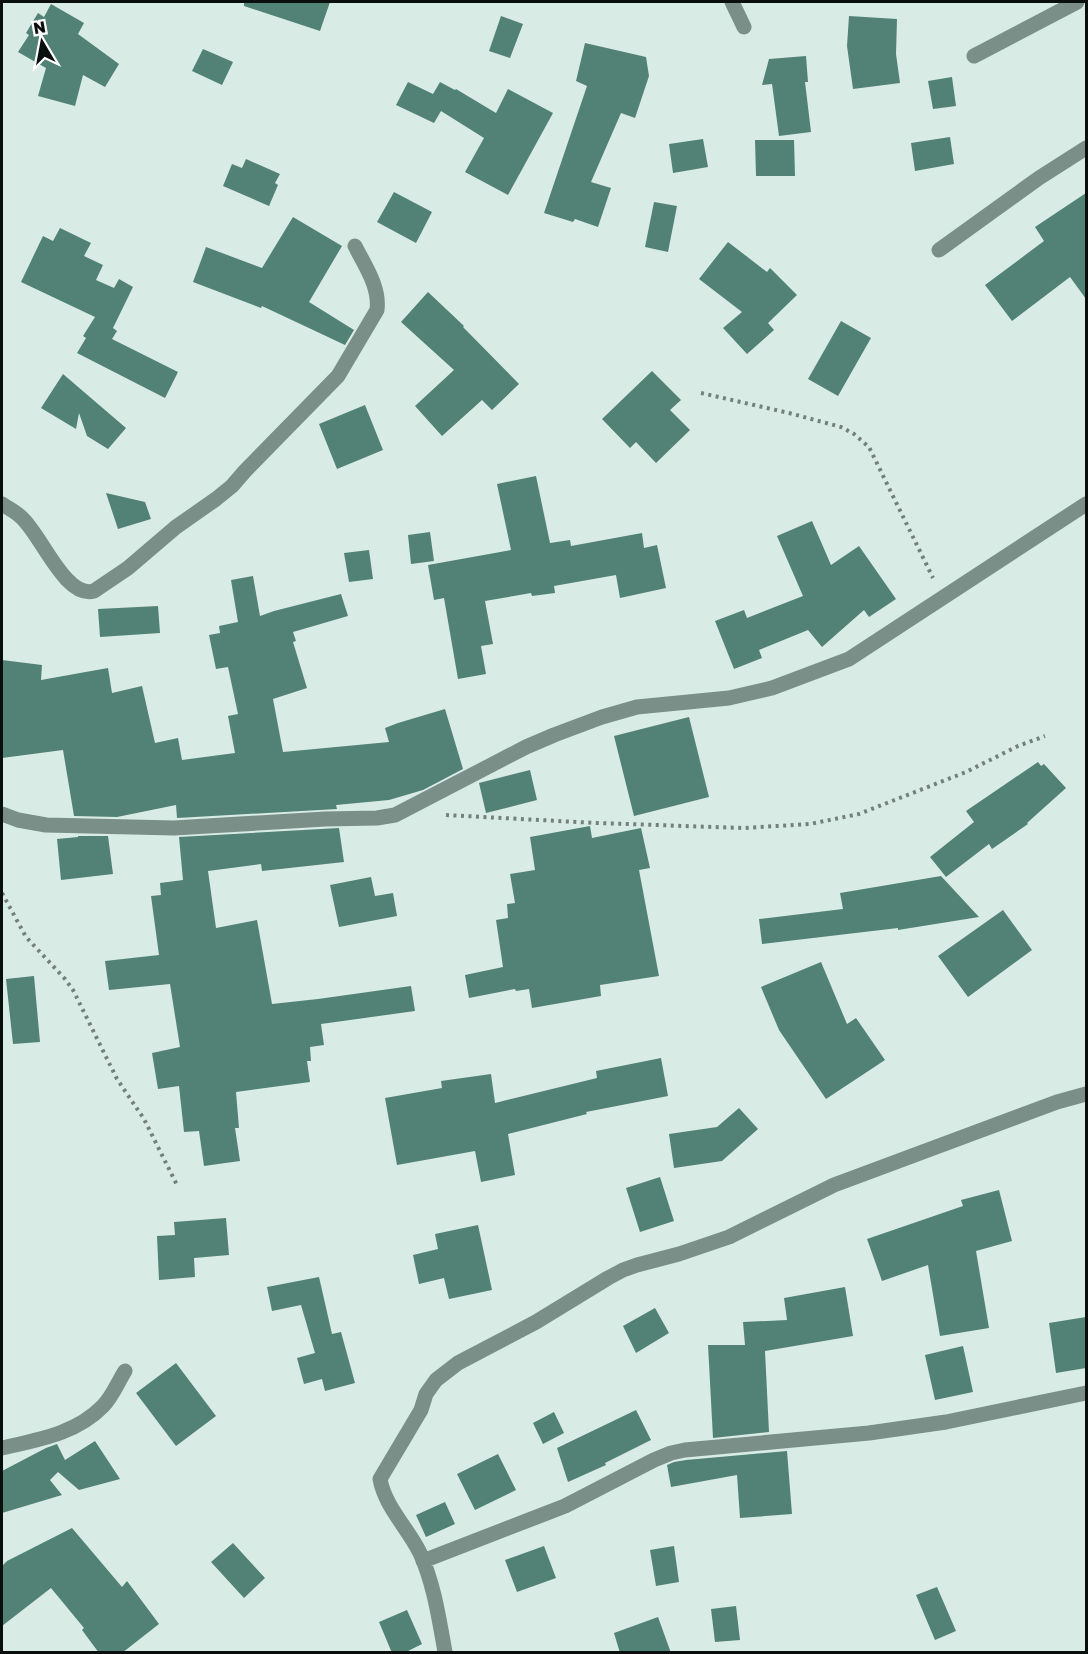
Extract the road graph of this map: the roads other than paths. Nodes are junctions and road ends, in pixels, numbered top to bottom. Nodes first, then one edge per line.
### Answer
1 (732, 2) edge
2 (1077, 2) edge
3 (744, 27) dead end
4 (974, 56) dead end
5 (1086, 148) edge
6 (355, 246) dead end
7 (939, 250) dead end
8 (2, 504) edge
9 (1086, 504) edge
10 (2, 814) edge
11 (1086, 1094) edge
12 (125, 1371) dead end
13 (1086, 1393) edge
14 (2, 1448) edge
15 (423, 1562) junction
16 (446, 1653) edge

1 - 3 street
2 - 4 street
5 - 7 street
6 - 8 street
9 - 10 street
11 - 15 street
12 - 14 street
13 - 15 street
15 - 16 street

